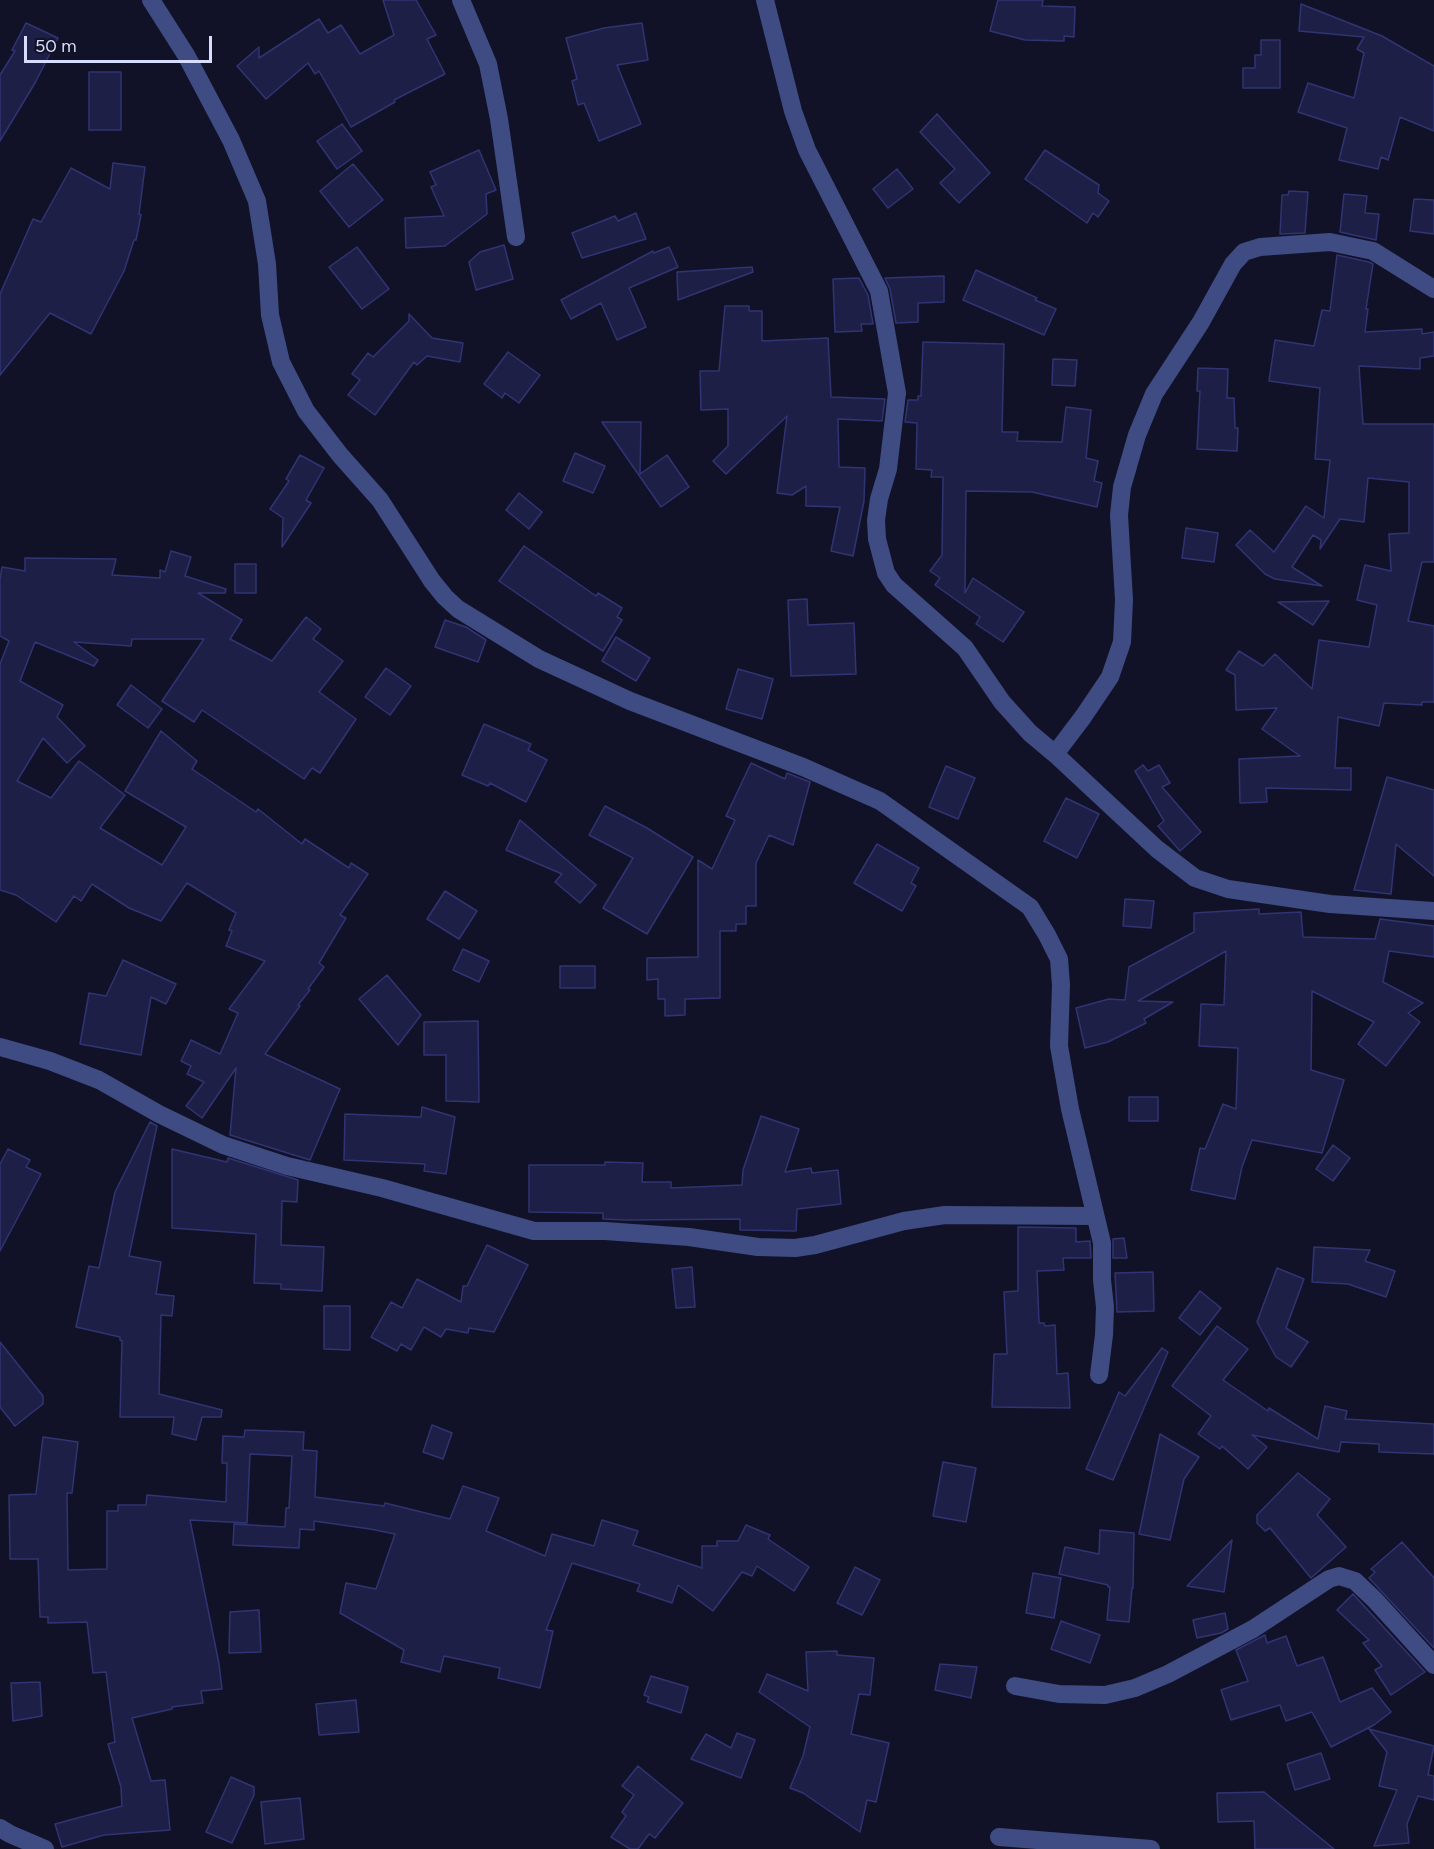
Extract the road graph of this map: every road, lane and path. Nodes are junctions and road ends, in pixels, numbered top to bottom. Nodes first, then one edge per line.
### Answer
1 (151, 0) edge
2 (461, 0) edge
3 (765, 0) edge
4 (516, 237) dead end
5 (1434, 289) edge
6 (1055, 754) junction
7 (1434, 910) edge
8 (0, 1047) edge
9 (1095, 1216) junction
10 (1099, 1375) dead end
11 (1434, 1665) edge
12 (1015, 1686) dead end
13 (0, 1828) edge
14 (999, 1837) dead end
15 (45, 1849) edge
16 (1151, 1849) edge

1 - 9 street
2 - 4 street
3 - 6 street
5 - 6 street
6 - 7 street
8 - 9 street
9 - 10 street
11 - 12 street
13 - 15 street
14 - 16 street

